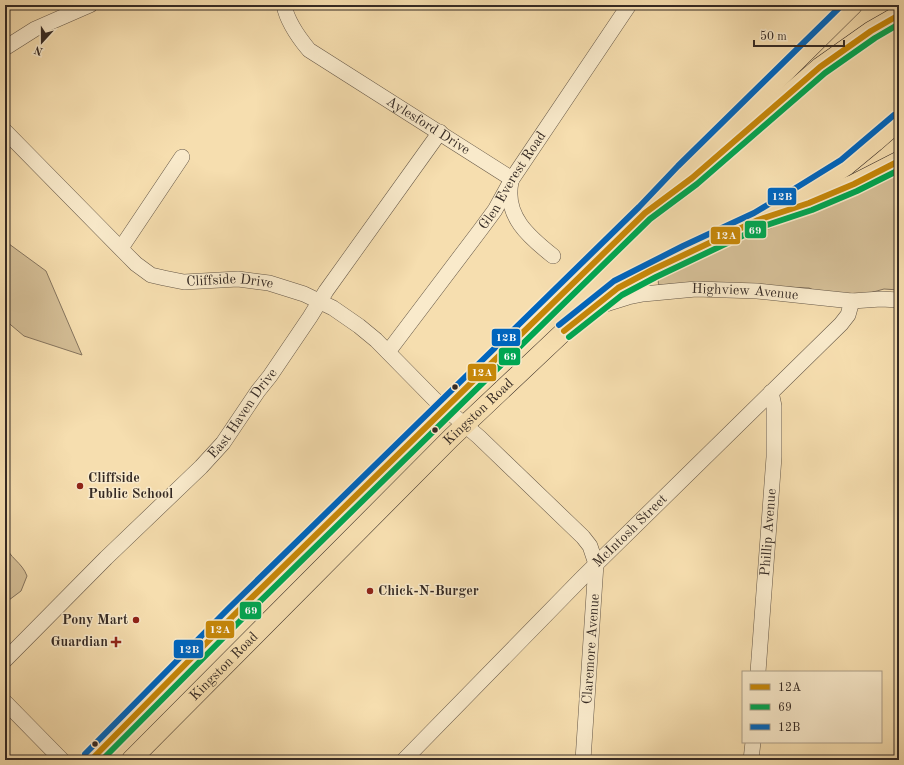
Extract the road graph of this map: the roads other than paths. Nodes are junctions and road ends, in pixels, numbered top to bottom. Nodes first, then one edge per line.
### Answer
1 (90, 5) edge
2 (284, 5) edge
3 (629, 5) edge
4 (853, 5) edge
5 (899, 14) edge
6 (5, 48) edge
7 (899, 121) edge
8 (5, 131) edge
9 (440, 132) junction
10 (182, 157) dead end
11 (899, 161) edge
12 (512, 179) junction
13 (644, 213) junction
14 (758, 220) junction
15 (121, 248) junction
16 (553, 256) dead end
17 (899, 300) edge
18 (319, 301) junction
19 (852, 301) junction
20 (593, 308) junction
21 (388, 352) junction
22 (771, 392) junction
23 (444, 408) junction
24 (465, 425) junction
25 (596, 564) junction
26 (5, 660) edge
27 (758, 671) edge
28 (5, 702) edge
29 (753, 743) edge
30 (410, 757) edge
31 (62, 760) edge
32 (91, 760) edge
33 (131, 760) edge
34 (583, 760) edge
35 (751, 760) edge

1 - 6 street
2 - 9 street, Aylesford Drive
3 - 12 street, Glen Everest Road
4 - 13 main road, Kingston Road
5 - 13 main road
7 - 14 main road, Kingston Road
8 - 15 street, Cliffside Drive
9 - 12 street, Aylesford Drive
9 - 18 street, East Haven Drive
10 - 15 street
11 - 14 main road
12 - 16 street
12 - 21 street, Glen Everest Road
13 - 23 main road, Kingston Road
14 - 20 main road, Kingston Road
15 - 18 street, Cliffside Drive
17 - 19 street, Highview Avenue
18 - 21 street, Cliffside Drive
18 - 26 street, East Haven Drive
19 - 20 street, Highview Avenue
19 - 22 street, McIntosh Street
20 - 24 main road, Kingston Road
21 - 23 street, Cliffside Drive
22 - 25 street, McIntosh Street
22 - 27 street, Phillip Avenue
23 - 24 street, Cliffside Drive
23 - 32 main road, Kingston Road
24 - 25 street, Claremore Avenue
24 - 33 main road, Kingston Road
25 - 30 street, McIntosh Street
25 - 34 street, Claremore Avenue
28 - 31 street
29 - 35 street

